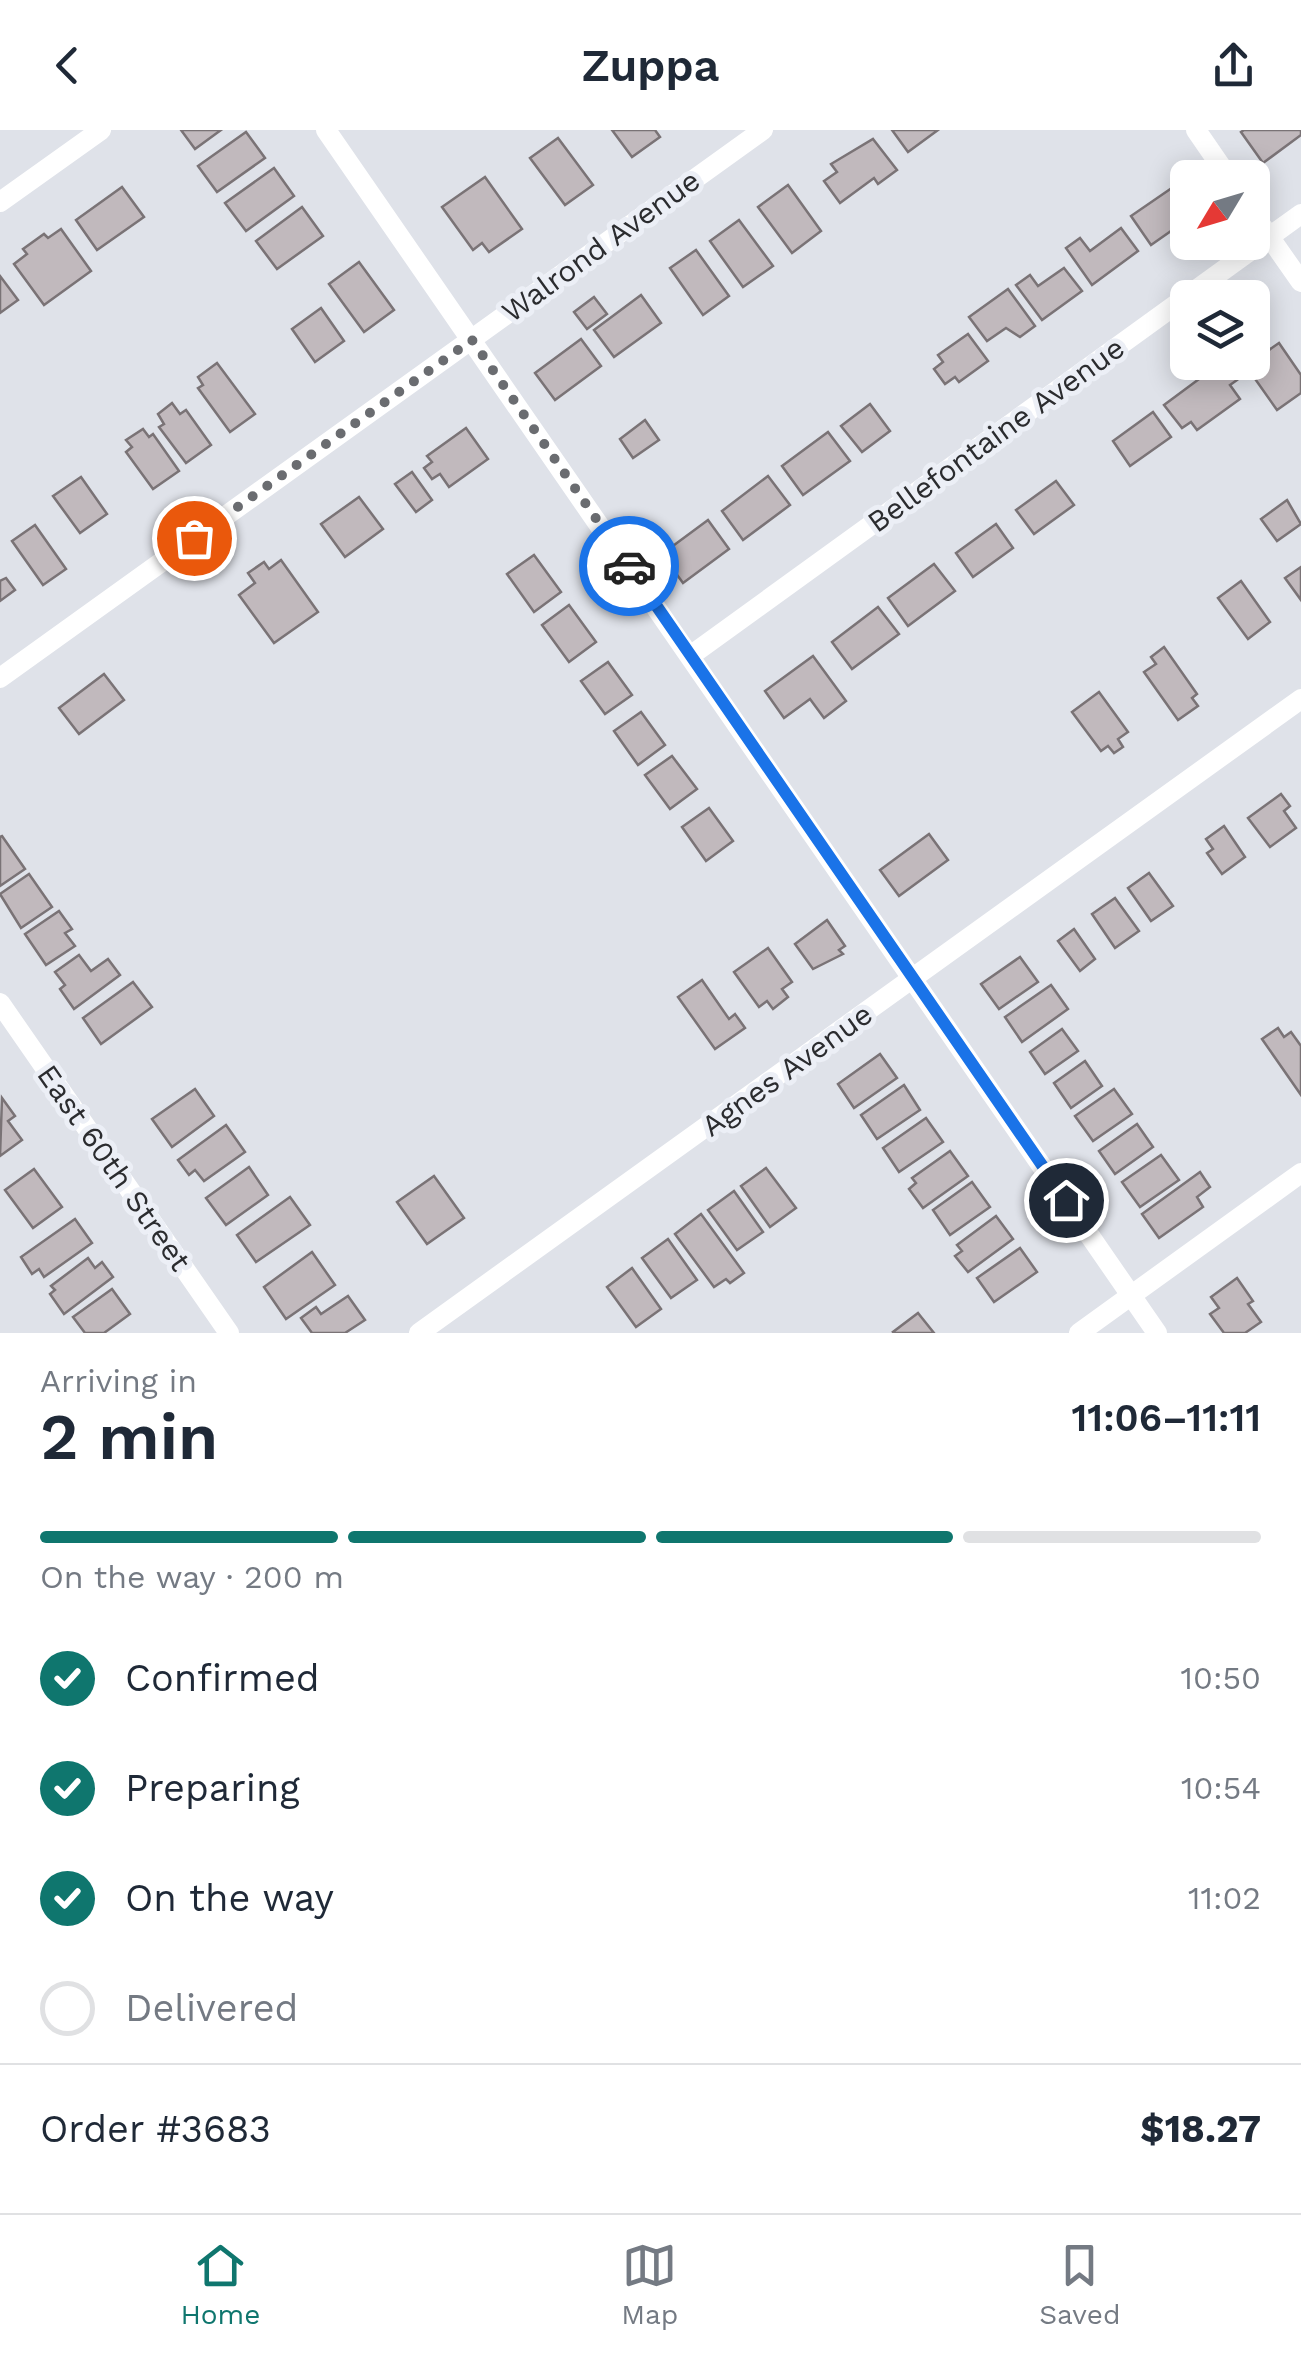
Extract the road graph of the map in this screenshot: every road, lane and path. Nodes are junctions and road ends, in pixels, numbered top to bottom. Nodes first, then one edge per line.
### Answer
1 (101, 130) edge
2 (326, 130) edge
3 (763, 130) edge
4 (1196, 130) edge
5 (1217, 160) edge
6 (0, 202) edge
7 (1301, 214) edge
8 (1270, 237) joint
9 (1238, 260) edge
10 (1301, 282) edge
11 (472, 340) junction
12 (690, 656) junction
13 (0, 678) edge
14 (1301, 699) edge
15 (914, 980) junction
16 (0, 1004) edge
17 (1301, 1173) edge
18 (1131, 1295) junction
19 (229, 1333) edge
20 (418, 1333) edge
21 (1079, 1333) edge
22 (1157, 1333) edge

1 - 6 street
2 - 11 street
3 - 11 street, Walrond Avenue
4 - 5 street
7 - 8 street, Bellefontaine Avenue
8 - 10 street
9 - 12 street, Bellefontaine Avenue
11 - 12 street
11 - 13 street, Walrond Avenue
12 - 15 street
14 - 15 street, Agnes Avenue
15 - 18 street
15 - 20 street, Agnes Avenue
16 - 19 street, East 60th Street
17 - 18 street
18 - 21 street
18 - 22 street

